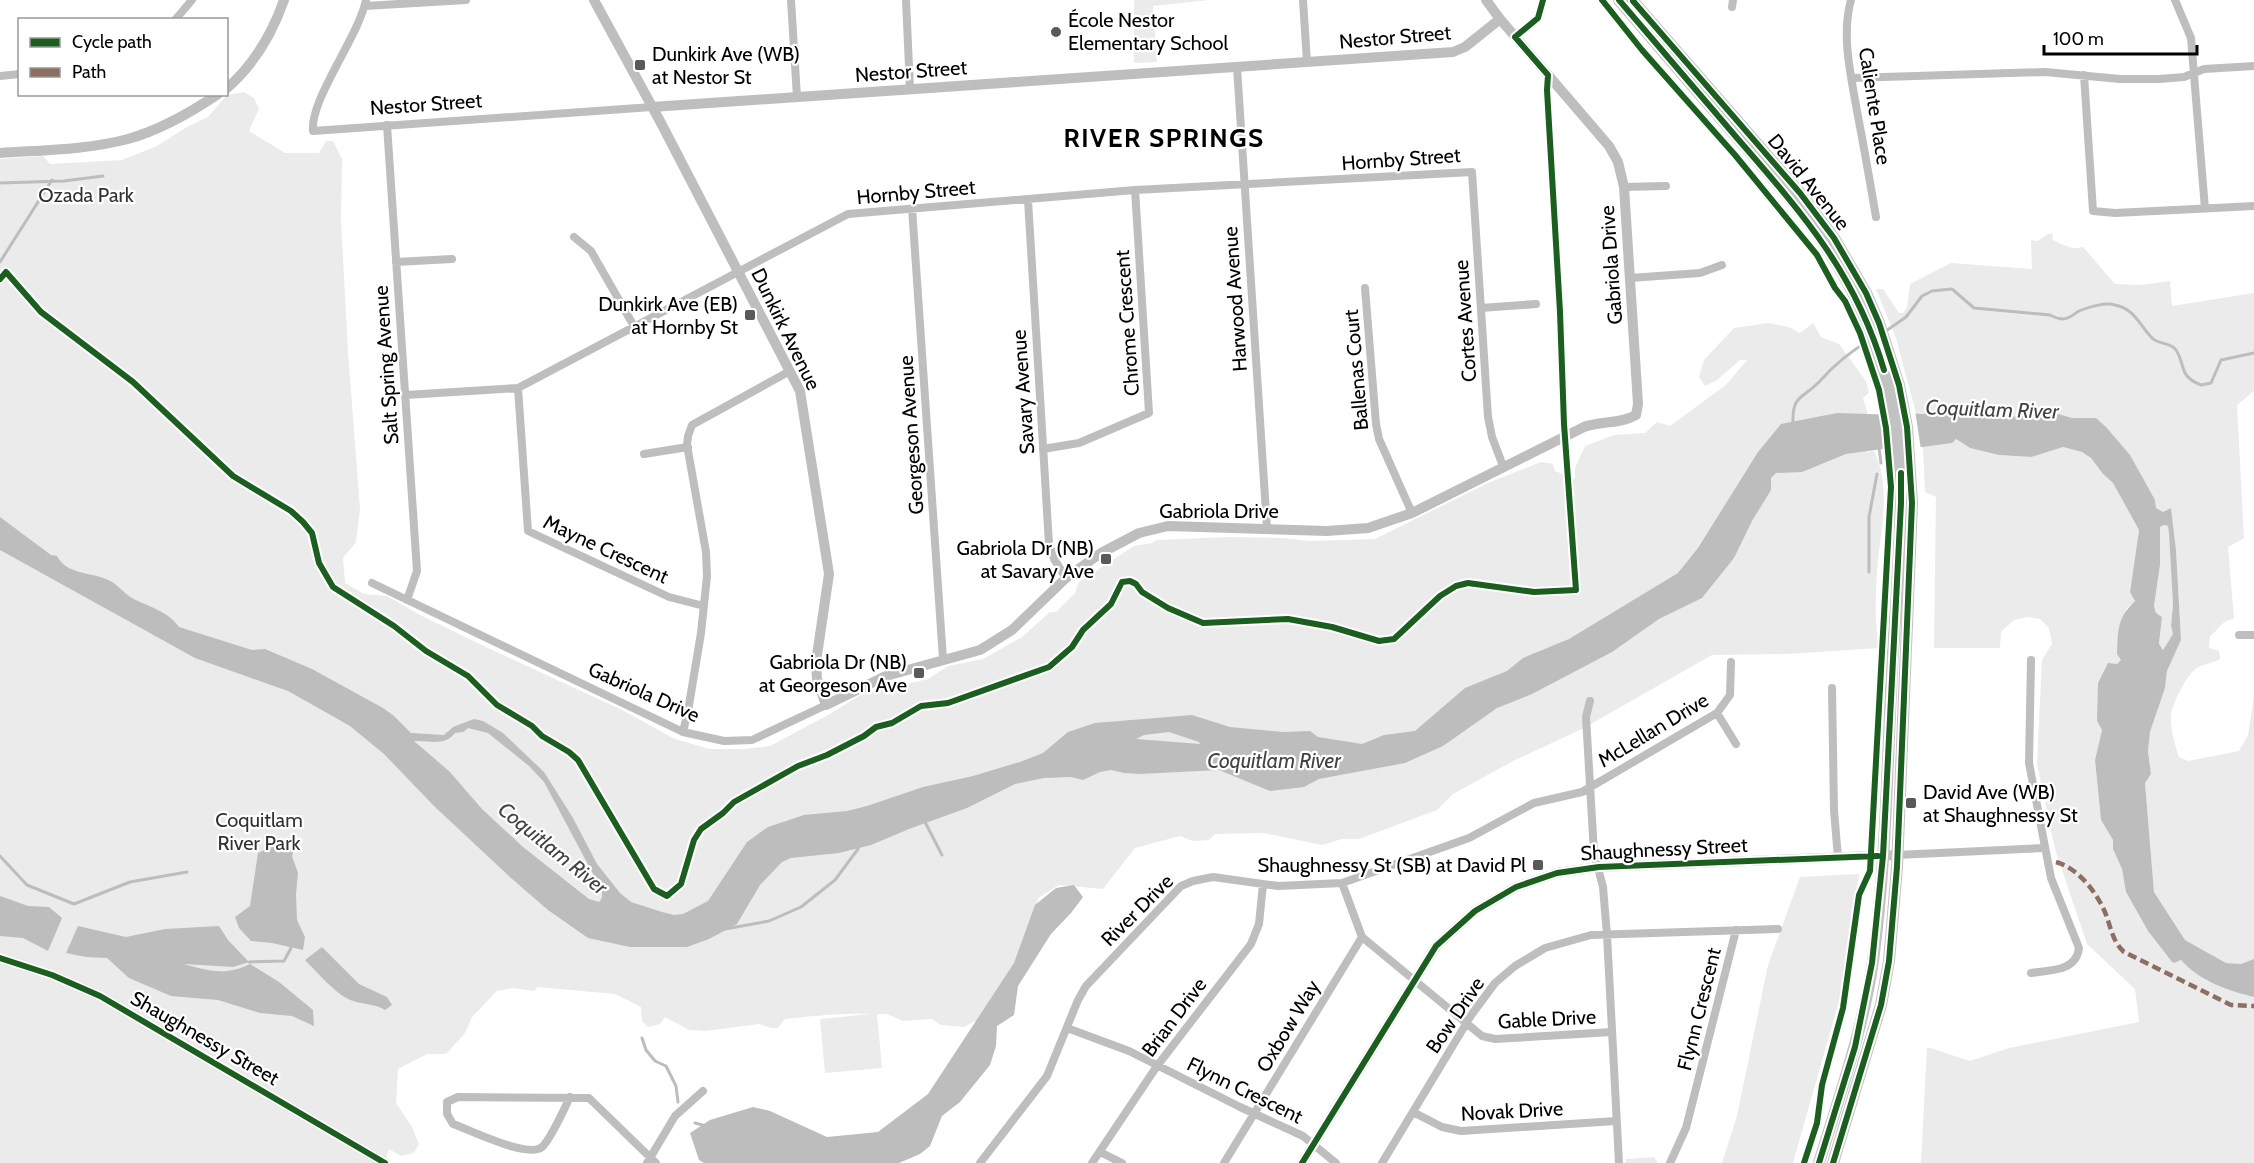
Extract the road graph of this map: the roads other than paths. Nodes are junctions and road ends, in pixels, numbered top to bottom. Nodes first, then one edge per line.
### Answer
1 (192, 0) edge
2 (284, 0) edge
3 (466, 0) edge
4 (594, 0) edge
5 (791, 0) edge
6 (906, 0) edge
7 (1304, 0) edge
8 (1486, 0) edge
9 (1618, 0) edge
10 (1632, 0) edge
11 (1851, 0) edge
12 (2175, 0) edge
13 (365, 3) edge
14 (177, 18) edge
15 (1500, 19) junction
16 (1307, 62) junction
17 (2254, 66) edge
18 (1237, 67) junction
19 (2194, 72) junction
20 (18, 74) edge
21 (0, 75) edge
22 (2084, 75) junction
23 (1852, 78) junction
24 (228, 87) edge
25 (910, 89) junction
26 (215, 96) edge
27 (797, 97) junction
28 (652, 107) junction
29 (387, 125) junction
30 (0, 153) edge
31 (1472, 172) joint
32 (1245, 184) junction
33 (1666, 186) dead end
34 (1624, 187) junction
35 (1135, 190) junction
36 (1028, 200) junction
37 (2254, 206) edge
38 (912, 208) junction
39 (2205, 209) junction
40 (1876, 217) dead end
41 (574, 237) dead end
42 (452, 259) dead end
43 (396, 262) junction
44 (1722, 265) dead end
45 (738, 270) junction
46 (1630, 278) junction
47 (1365, 288) dead end
48 (1861, 295) junction
49 (1536, 304) dead end
50 (1481, 308) junction
51 (636, 328) junction
52 (790, 371) junction
53 (518, 388) junction
54 (406, 395) junction
55 (688, 447) junction
56 (1043, 449) junction
57 (644, 454) dead end
58 (1503, 466) junction
59 (1906, 503) junction
60 (1412, 513) junction
61 (1267, 528) junction
62 (1066, 578) junction
63 (372, 583) dead end
64 (407, 600) junction
65 (704, 606) junction
66 (2254, 634) edge
67 (2239, 635) dead end
68 (943, 660) junction
69 (2031, 660) dead end
70 (1731, 662) dead end
71 (1832, 688) dead end
72 (1590, 701) dead end
73 (826, 705) junction
74 (1717, 713) junction
75 (683, 732) junction
76 (1736, 744) dead end
77 (1590, 787) junction
78 (2045, 848) junction
79 (1897, 855) junction
80 (1883, 856) junction
81 (1838, 858) junction
82 (1599, 867) junction
83 (1342, 883) junction
84 (1263, 884) junction
85 (1778, 929) dead end
86 (1736, 930) junction
87 (1607, 935) junction
88 (1362, 937) junction
89 (0, 958) edge
90 (2031, 973) dead end
91 (1413, 980) junction
92 (1466, 1024) junction
93 (1067, 1028) junction
94 (1612, 1032) junction
95 (1157, 1066) junction
96 (703, 1091) dead end
97 (570, 1097) junction
98 (1413, 1112) junction
99 (1254, 1113) junction
100 (1616, 1121) junction
101 (1314, 1144) junction
102 (1100, 1152) junction
103 (651, 1161) edge
104 (386, 1163) edge
105 (980, 1163) edge
106 (1092, 1163) edge
107 (1122, 1163) edge
108 (1224, 1163) edge
109 (1302, 1163) edge
110 (1336, 1163) edge
111 (1382, 1163) edge
112 (1619, 1163) edge
113 (1670, 1163) edge
114 (1819, 1163) edge
115 (1833, 1163) edge

1 - 14 street
2 - 24 street
3 - 13 street
4 - 28 street, Dunkirk Avenue
5 - 27 street
6 - 25 street
7 - 16 street
8 - 15 street, Gabriola Drive
9 - 48 main road, David Avenue
10 - 48 main road, David Avenue
11 - 23 street, Caliente Place
12 - 19 street
13 - 29 street, Nestor Street
15 - 16 street, Nestor Street
15 - 34 street, Gabriola Drive
16 - 18 street, Nestor Street
17 - 19 street
18 - 25 street, Nestor Street
18 - 32 street, Harwood Avenue
19 - 22 street
19 - 39 street
20 - 21 street
22 - 23 street
22 - 39 street
23 - 40 street, Caliente Place
25 - 27 street, Nestor Street
26 - 30 street
27 - 28 street, Nestor Street
28 - 29 street, Nestor Street
28 - 45 street, Dunkirk Avenue
29 - 43 street, Salt Spring Avenue
31 - 32 street, Hornby Street
31 - 50 street, Cortes Avenue
32 - 35 street, Hornby Street
32 - 61 street, Harwood Avenue
33 - 34 street
34 - 46 street, Gabriola Drive
35 - 36 street, Hornby Street
35 - 56 street, Chrome Crescent
36 - 38 street, Hornby Street
36 - 56 street, Savary Avenue
37 - 39 street
38 - 45 street, Hornby Street
38 - 68 street, Georgeson Avenue
41 - 51 street
42 - 43 street
43 - 54 street, Salt Spring Avenue
44 - 46 street
45 - 51 street, Hornby Street
45 - 52 street, Dunkirk Avenue
46 - 58 street, Gabriola Drive
47 - 60 street, Ballenas Court
48 - 59 main road, David Avenue
49 - 50 street
50 - 58 street, Cortes Avenue
51 - 53 street, Hornby Street
52 - 55 street
52 - 73 street, Dunkirk Avenue
53 - 54 street, Hornby Street
53 - 65 street, Mayne Crescent
54 - 64 street, Salt Spring Avenue
55 - 57 street
55 - 65 street
56 - 62 street, Savary Avenue
58 - 60 street, Gabriola Drive
59 - 79 main road, David Avenue
59 - 80 main road, David Avenue
60 - 61 street, Gabriola Drive
61 - 62 street, Gabriola Drive
62 - 68 street, Gabriola Drive
63 - 64 street, Gabriola Drive
64 - 75 street, Gabriola Drive
65 - 75 street
66 - 67 street
68 - 73 street, Gabriola Drive
69 - 78 street
70 - 74 street, McLellan Drive
71 - 81 street
72 - 77 street
73 - 75 street, Gabriola Drive
74 - 76 street
74 - 77 street, McLellan Drive
77 - 82 street
77 - 83 street, River Drive
78 - 79 street, Shaughnessy Street
78 - 90 street
79 - 80 street, Shaughnessy Street
79 - 115 main road, David Avenue
80 - 81 street, Shaughnessy Street
80 - 114 main road, David Avenue
81 - 82 street, Shaughnessy Street
82 - 87 street
82 - 91 street, Shaughnessy Street
83 - 84 street, River Drive
83 - 88 street, Gable Drive
84 - 93 street, River Drive
84 - 95 street, Brian Drive
85 - 86 street, Bow Drive
86 - 87 street, Bow Drive
86 - 113 street, Flynn Crescent
87 - 92 street, Bow Drive
87 - 94 street
88 - 91 street, Gable Drive
88 - 99 street, Oxbow Way
89 - 104 street, Shaughnessy Street
91 - 92 street, Gable Drive
91 - 101 street, Shaughnessy Street
92 - 94 street, Gable Drive
92 - 98 street, Bow Drive
93 - 95 street, Flynn Crescent
93 - 105 street, River Drive
94 - 100 street
95 - 99 street, Flynn Crescent
95 - 102 street, Brian Drive
96 - 103 street
97 - 97 street
97 - 103 street
98 - 100 street, Novak Drive
98 - 111 street, Bow Drive
99 - 101 street, Flynn Crescent
99 - 108 street, Oxbow Way
100 - 112 street
101 - 109 street, Shaughnessy Street
101 - 110 street, Flynn Crescent
102 - 106 street, Brian Drive
102 - 107 street

